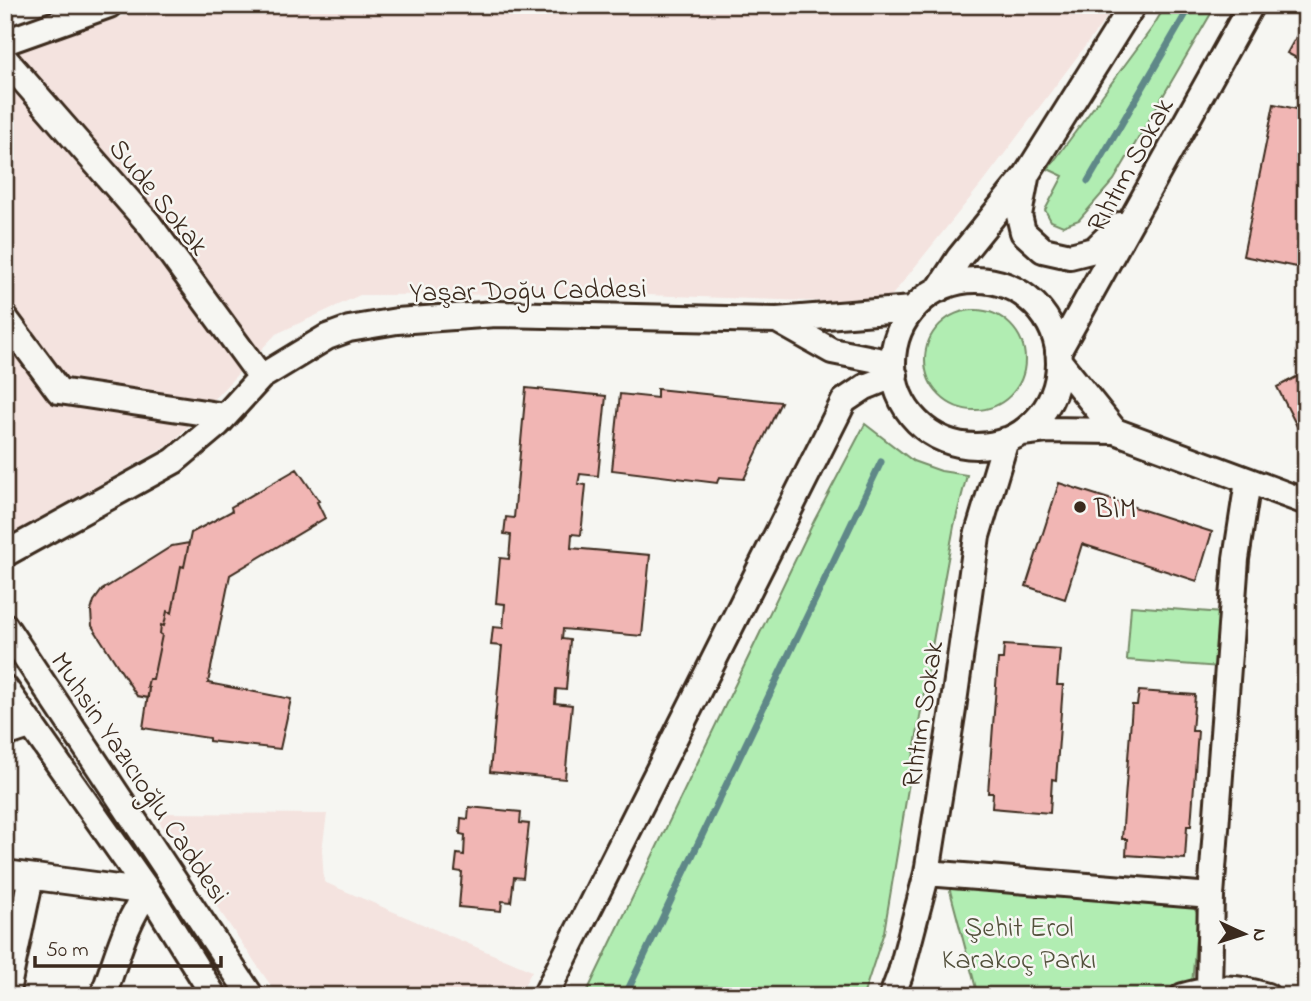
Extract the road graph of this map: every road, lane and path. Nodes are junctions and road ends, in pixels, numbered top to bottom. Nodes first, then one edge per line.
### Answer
1 (109, 5) edge
2 (1133, 5) edge
3 (1251, 5) edge
4 (5, 42) edge
5 (5, 58) edge
6 (1027, 174) junction
7 (1139, 206) junction
8 (939, 289) junction
9 (912, 309) junction
10 (5, 318) edge
11 (777, 320) junction
12 (1059, 356) junction
13 (894, 369) junction
14 (261, 377) junction
15 (225, 416) junction
16 (1115, 430) junction
17 (1014, 437) junction
18 (1248, 481) junction
19 (1306, 502) edge
20 (5, 554) edge
21 (5, 626) edge
22 (5, 688) edge
23 (32, 725) junction
24 (5, 734) edge
25 (5, 873) edge
26 (927, 873) junction
27 (31, 877) junction
28 (148, 892) junction
29 (1211, 896) junction
30 (1209, 990) junction
31 (6, 996) edge
32 (103, 996) edge
33 (214, 996) edge
34 (251, 996) edge
35 (545, 996) edge
36 (892, 996) edge
37 (1183, 996) edge
38 (1267, 996) edge

1 - 4 street
2 - 6 street
3 - 7 street, Rıhtım Sokak
5 - 14 street, Sude Sokak
6 - 7 street
6 - 8 street
7 - 12 street, Rıhtım Sokak
8 - 9 street
8 - 12 street
9 - 11 street, Yaşar Doğu Caddesi
9 - 13 street
10 - 15 street
11 - 13 street
11 - 14 street, Yaşar Doğu Caddesi
12 - 16 street
12 - 17 street
13 - 17 street
13 - 35 street
14 - 15 street, Yaşar Doğu Caddesi
15 - 20 street, Yaşar Doğu Caddesi
16 - 17 street
16 - 18 street
17 - 26 street, Rıhtım Sokak
18 - 19 street
18 - 29 street
21 - 34 street, Muhsin Yazıcıoğlu Caddesi
22 - 23 street, Muhsin Yazıcıoğlu Caddesi
23 - 24 street
23 - 28 street, Muhsin Yazıcıoğlu Caddesi
25 - 27 street
26 - 29 street
26 - 36 street, Rıhtım Sokak
27 - 28 street
27 - 31 street
28 - 32 street
28 - 33 street, Muhsin Yazıcıoğlu Caddesi
29 - 30 street
30 - 37 street
30 - 38 street

